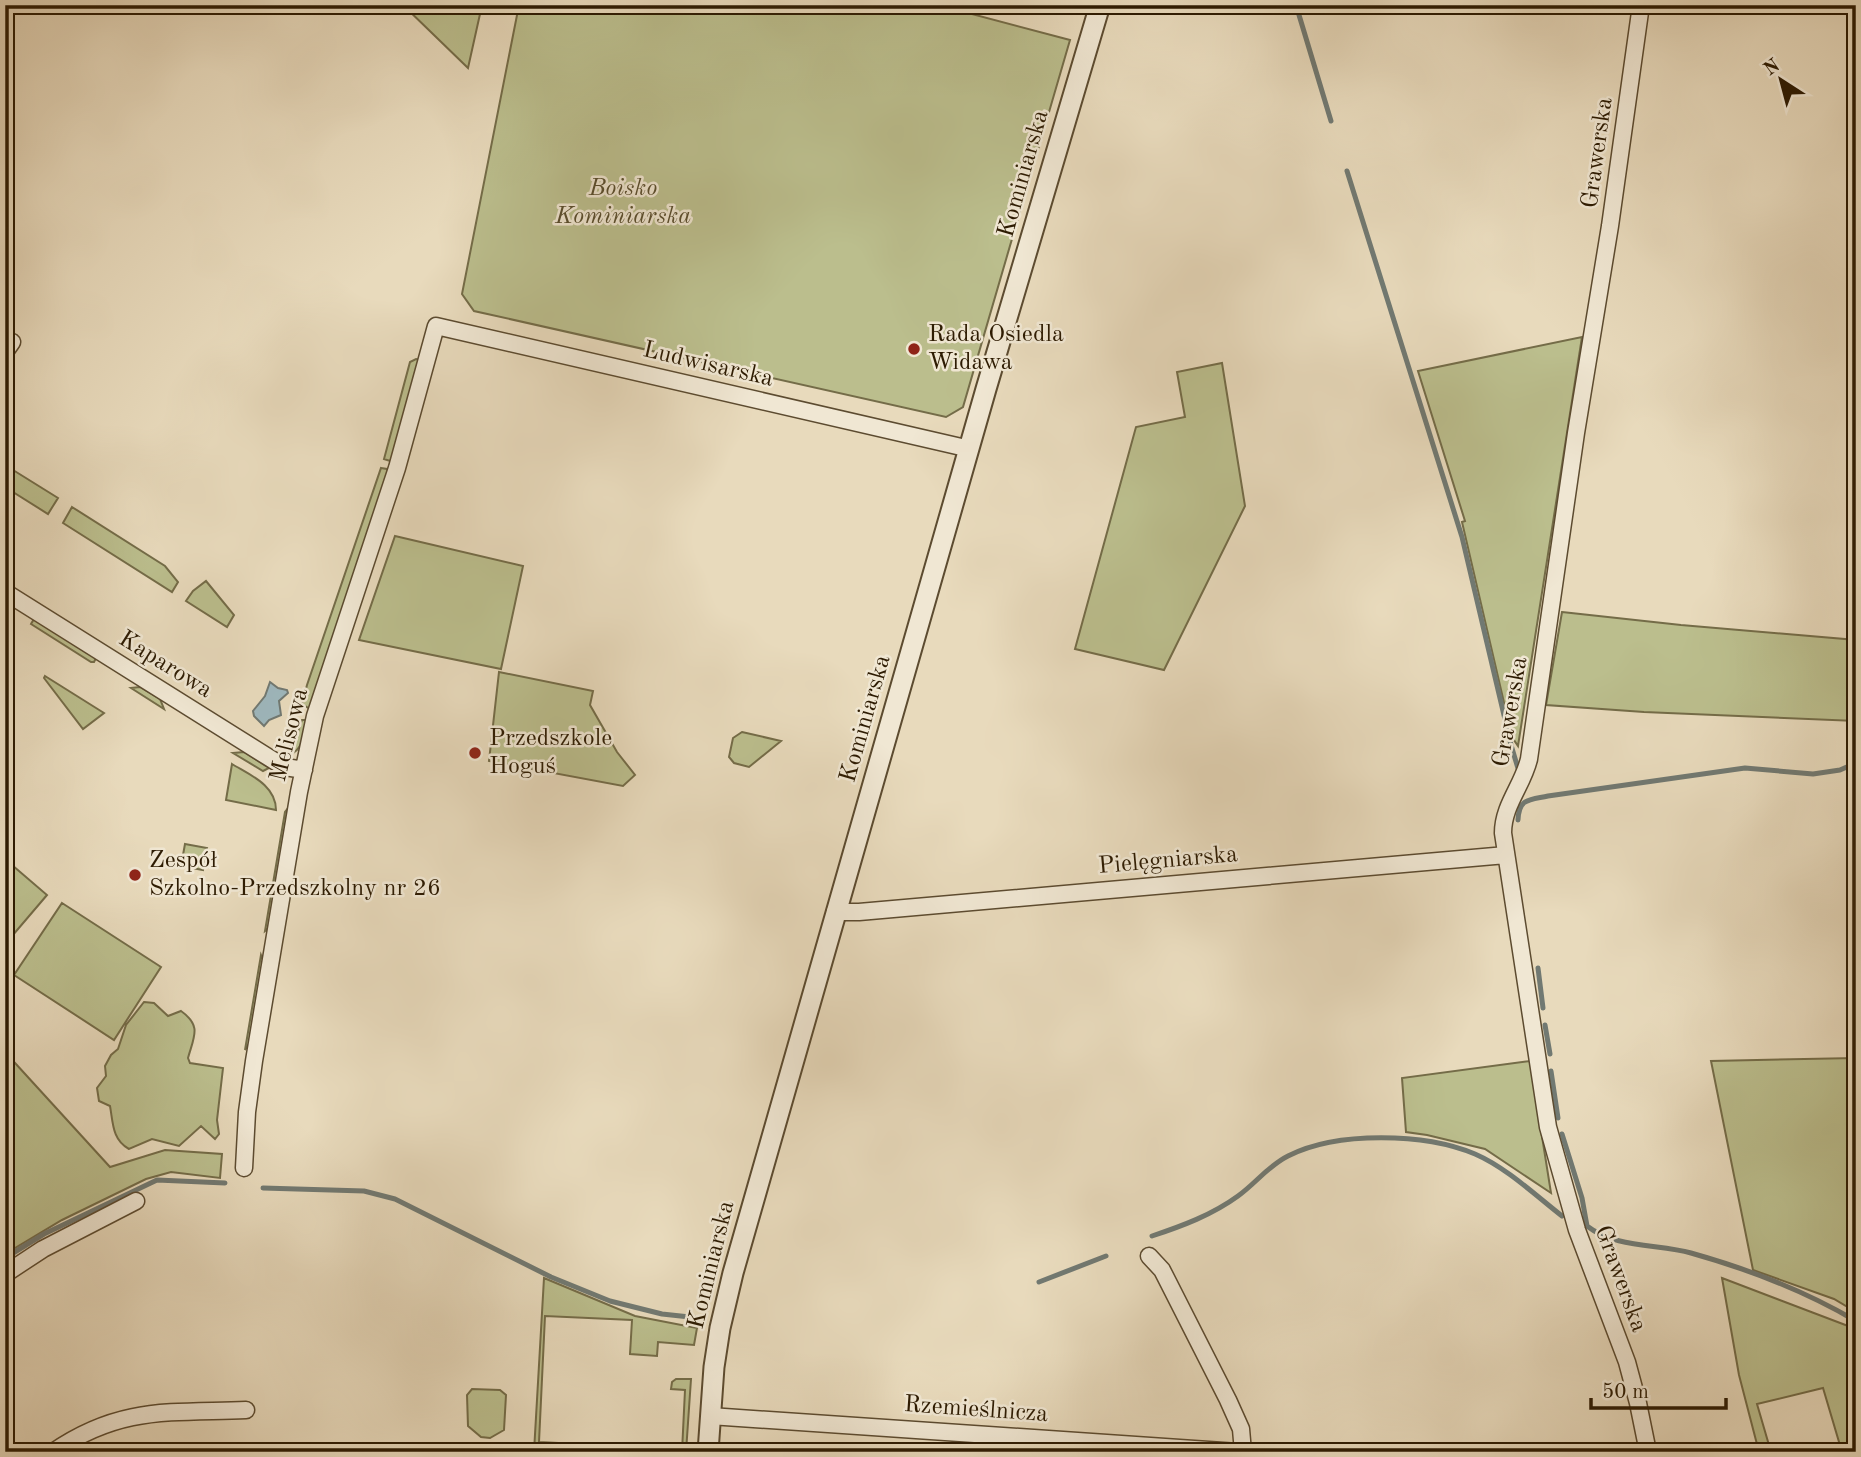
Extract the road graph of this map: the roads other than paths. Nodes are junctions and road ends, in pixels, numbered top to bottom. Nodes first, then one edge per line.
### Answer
1 (1100, 5) edge
2 (1642, 5) edge
3 (436, 326) joint
4 (970, 449) junction
5 (5, 592) edge
6 (304, 770) junction
7 (1506, 855) junction
8 (835, 912) junction
9 (244, 1168) dead end
10 (136, 1201) dead end
11 (1149, 1256) dead end
12 (5, 1274) edge
13 (246, 1410) dead end
14 (710, 1416) junction
15 (53, 1452) edge
16 (708, 1452) edge
17 (1241, 1452) edge
18 (1648, 1452) edge

1 - 4 street, Kominiarska
2 - 7 street, Grawerska
3 - 4 street, Ludwisarska
3 - 6 street, Melisowa
4 - 8 street, Kominiarska
5 - 6 street, Kaparowa
6 - 9 street, Melisowa
7 - 8 street, Pielęgniarska
7 - 18 street, Grawerska
8 - 14 street, Kominiarska
10 - 12 street
11 - 17 street, Rzemieślnicza
13 - 15 street
14 - 16 street, Kominiarska
14 - 17 street, Rzemieślnicza

